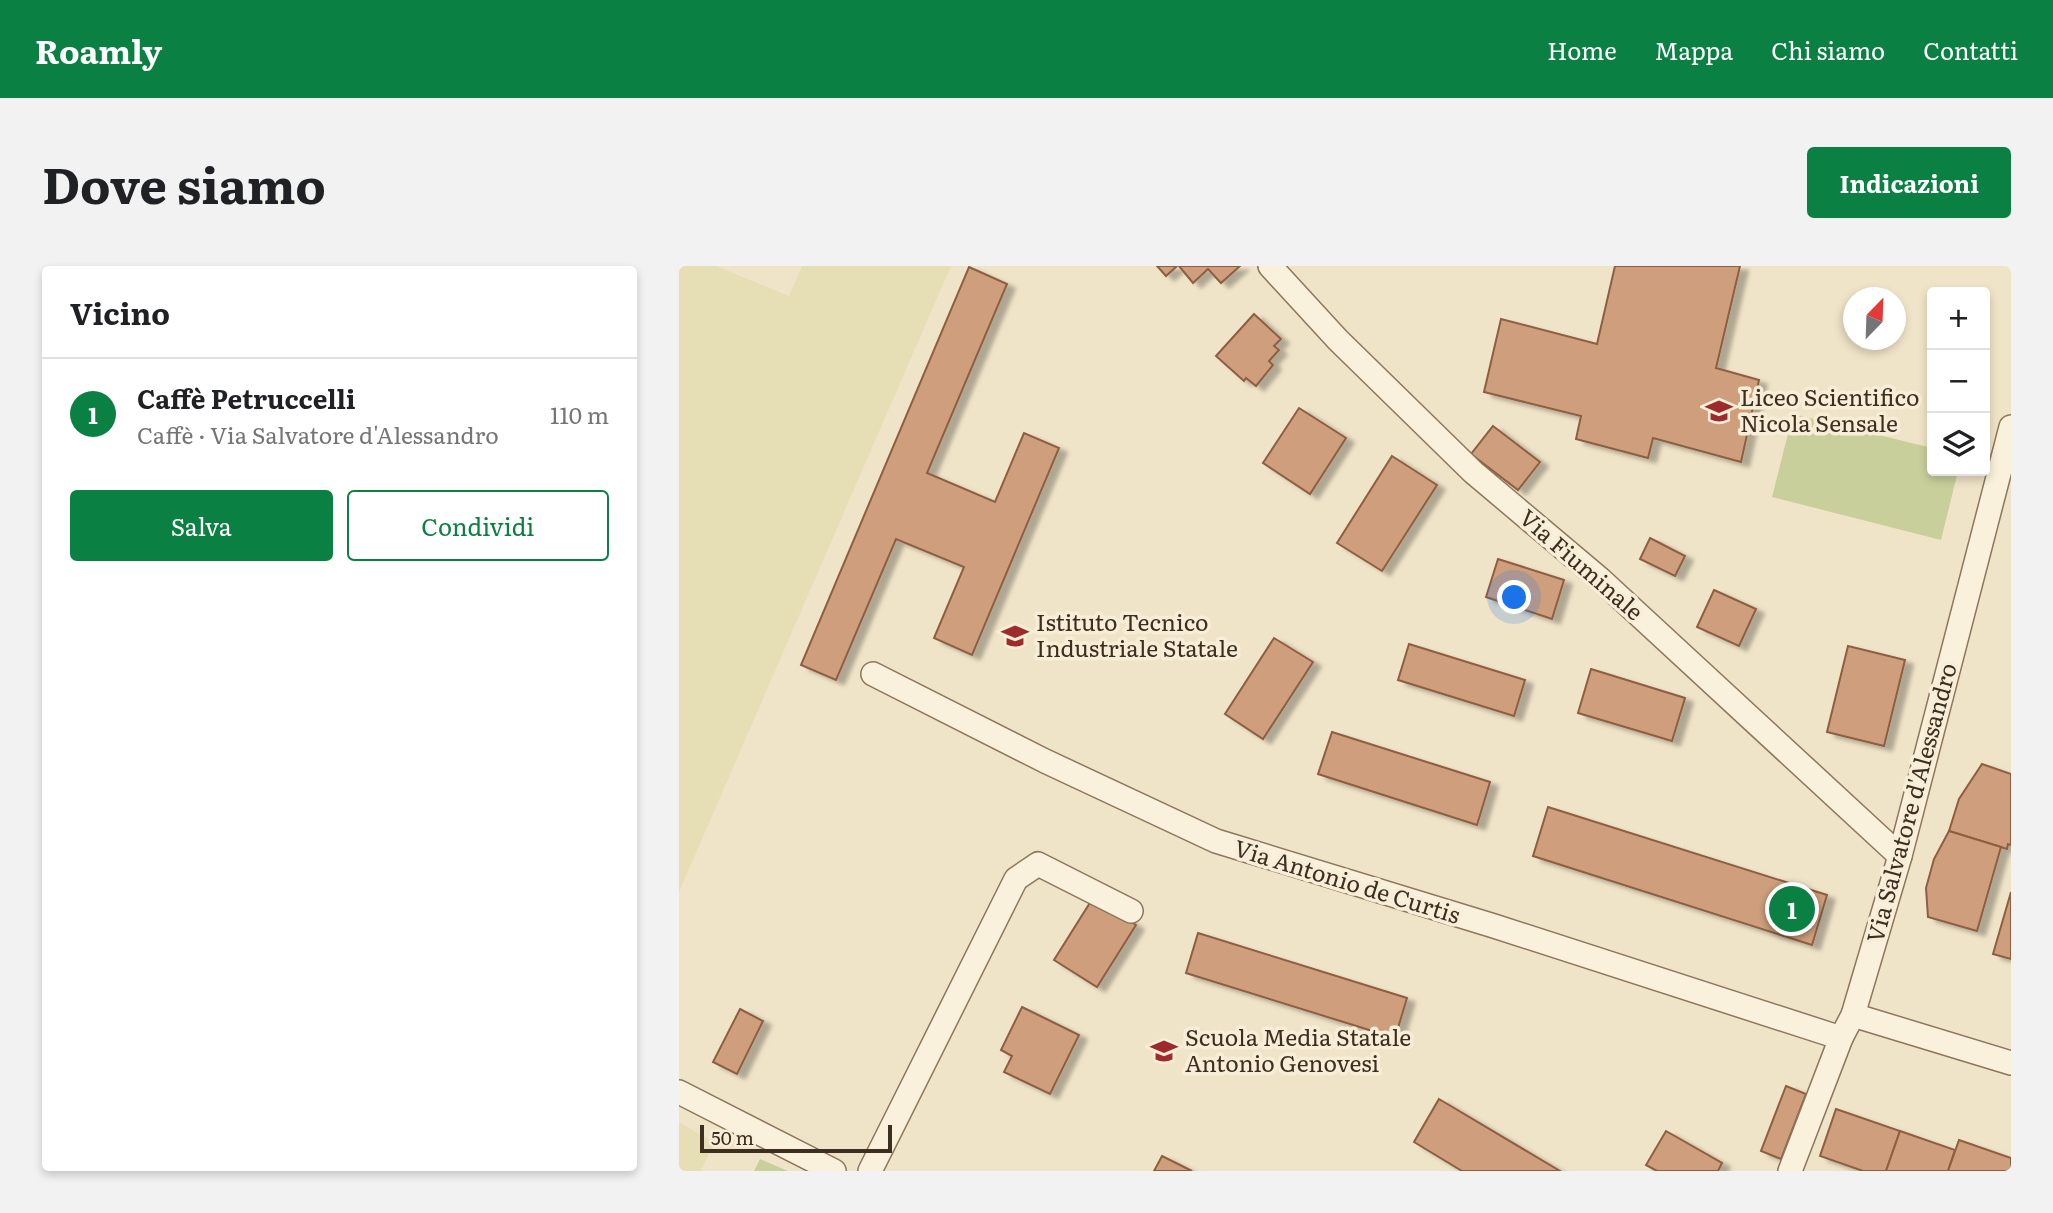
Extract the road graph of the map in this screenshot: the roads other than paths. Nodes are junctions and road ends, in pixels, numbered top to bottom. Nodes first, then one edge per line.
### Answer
1 (1270, 266) edge
2 (2011, 427) edge
3 (873, 674) dead end
4 (1900, 856) junction
5 (1131, 911) dead end
6 (1853, 1015) junction
7 (1841, 1038) junction
8 (2011, 1063) edge
9 (679, 1092) edge
10 (834, 1171) edge
11 (870, 1171) edge
12 (1790, 1171) edge

1 - 4 street, Via Fiuminale
2 - 4 street, Via Salvatore d'Alessandro
3 - 7 street, Via Antonio de Curtis
4 - 6 street, Via Salvatore d'Alessandro
5 - 11 street
6 - 7 street, Via Salvatore d'Alessandro
6 - 8 street
7 - 12 street, Via Salvatore d'Alessandro
9 - 10 street

